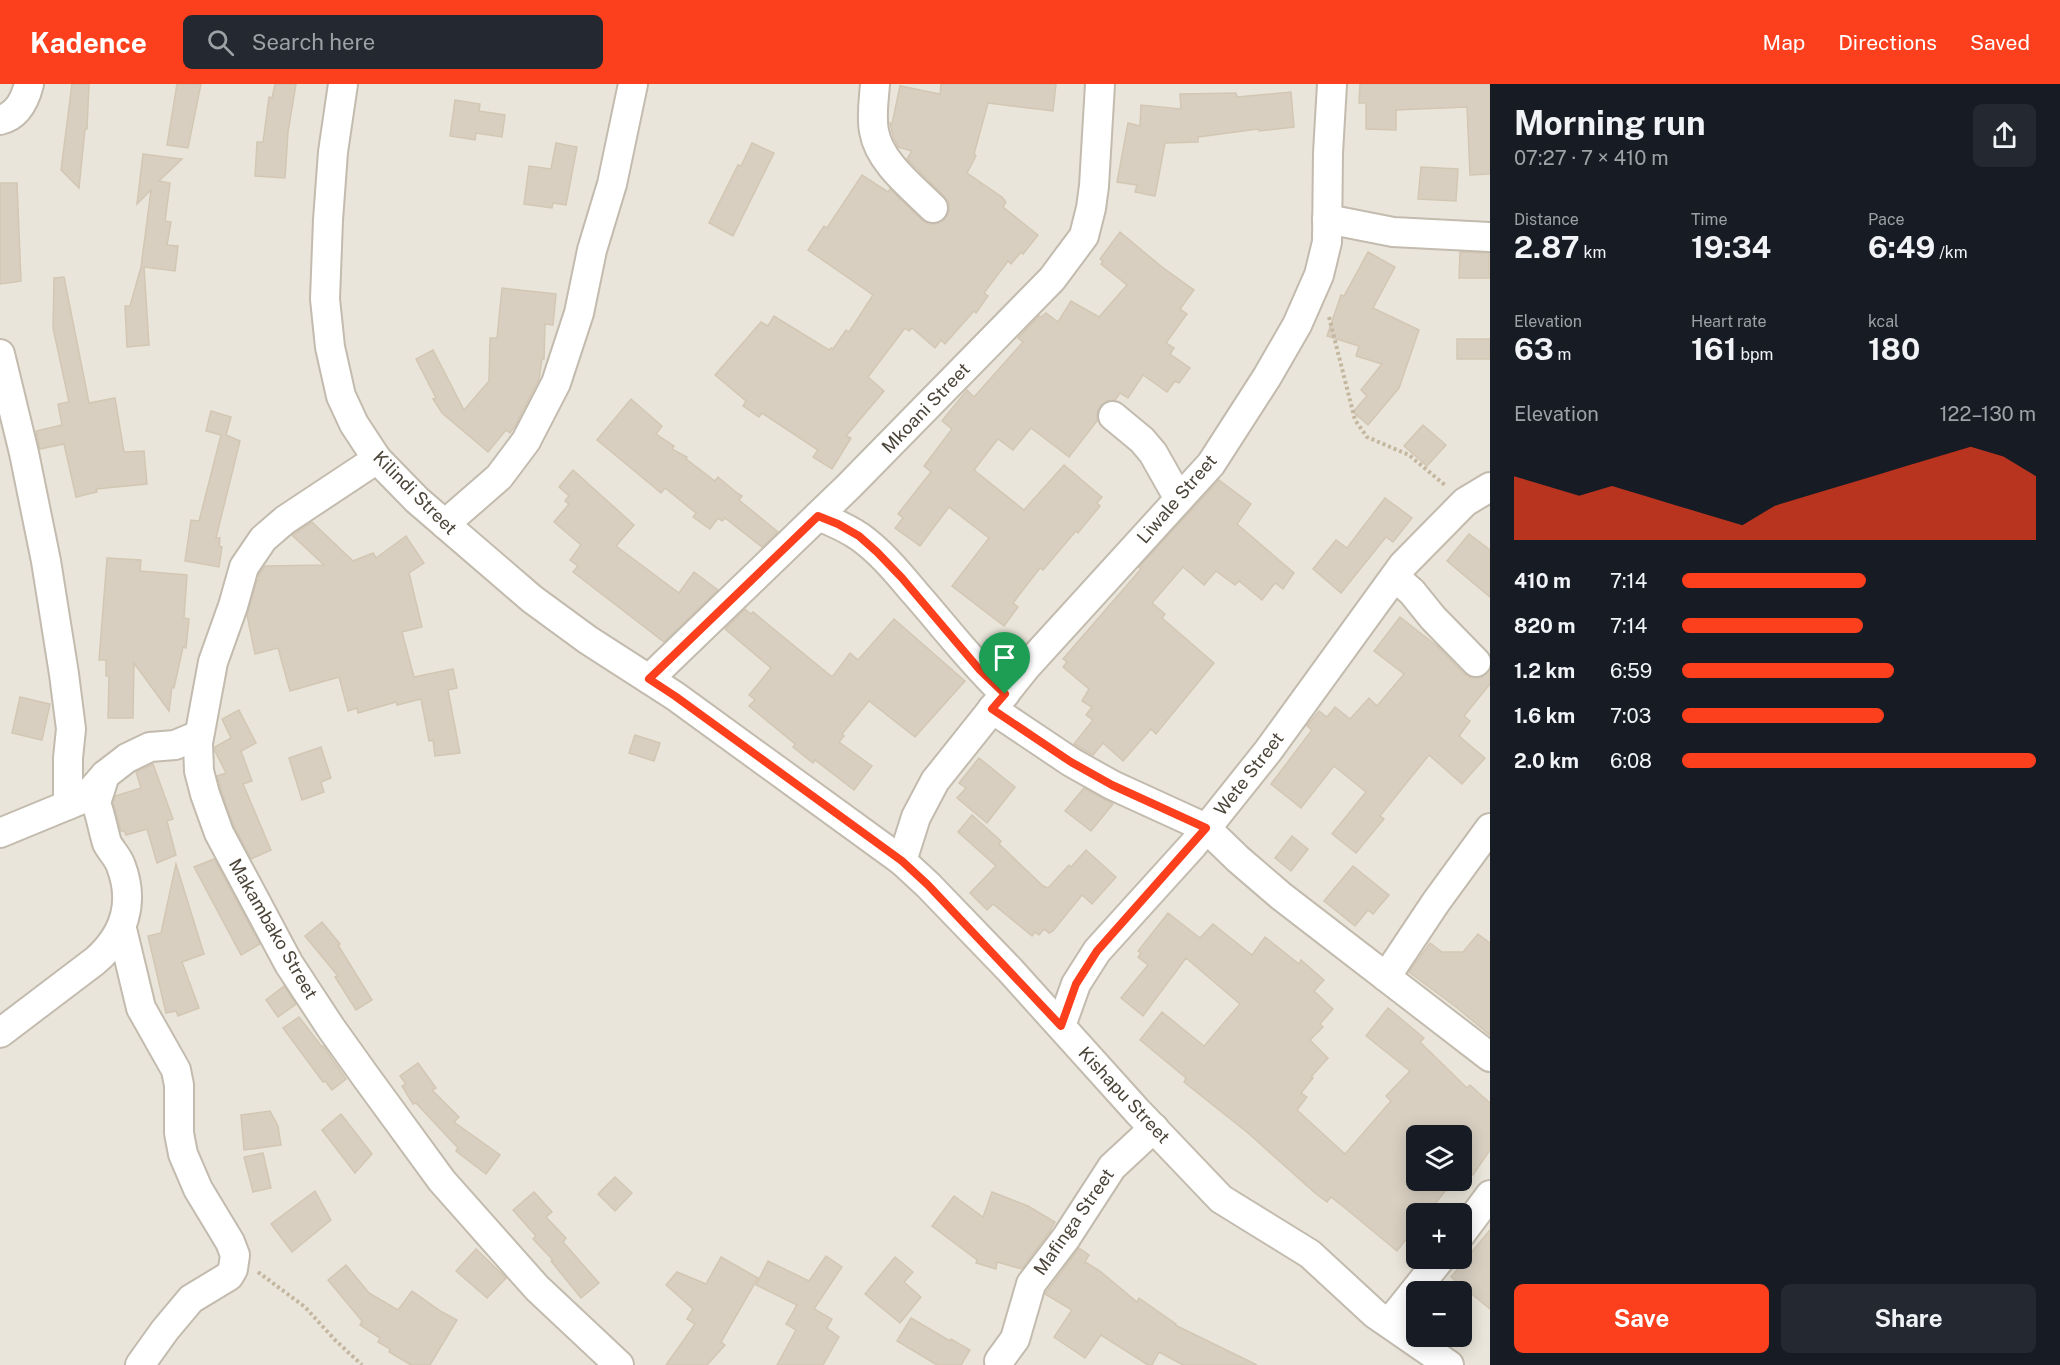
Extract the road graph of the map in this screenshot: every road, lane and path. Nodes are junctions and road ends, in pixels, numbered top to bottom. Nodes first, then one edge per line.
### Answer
1 (29, 84) edge
2 (343, 84) edge
3 (633, 84) edge
4 (875, 84) edge
5 (1100, 84) edge
6 (1332, 84) edge
7 (0, 120) edge
8 (933, 208) dead end
9 (1327, 219) junction
10 (1490, 237) edge
11 (1319, 275) junction
12 (0, 354) edge
13 (1113, 416) dead end
14 (377, 459) junction
15 (1490, 487) edge
16 (1179, 499) junction
17 (1465, 502) junction
18 (818, 516) junction
19 (445, 524) junction
20 (1395, 577) junction
21 (1476, 662) dead end
22 (649, 679) junction
23 (675, 696) joint
24 (999, 701) junction
25 (199, 735) junction
26 (105, 775) junction
27 (68, 805) junction
28 (1206, 828) junction
29 (1490, 828) edge
30 (0, 833) edge
31 (902, 861) junction
32 (122, 929) junction
33 (1386, 977) junction
34 (1061, 1026) junction
35 (0, 1033) edge
36 (1490, 1057) edge
37 (1154, 1128) junction
38 (1490, 1195) edge
39 (1472, 1219) edge
40 (235, 1255) junction
41 (1432, 1269) edge
42 (1389, 1323) junction
43 (999, 1361) dead end
44 (141, 1365) edge
45 (362, 1365) edge
46 (619, 1365) edge
47 (1449, 1365) edge

1 - 7 street
2 - 14 street, Kilindi Street
3 - 19 street
4 - 8 street
5 - 18 street, Mkoani Street
6 - 9 street, Liwale Street
9 - 10 street
9 - 11 street, Liwale Street
11 - 16 street, Liwale Street
11 - 17 path
12 - 27 street
13 - 16 street
14 - 19 street, Kilindi Street
14 - 25 street, Makambako Street
15 - 17 street, Wete Street
16 - 24 street, Liwale Street
17 - 20 street, Wete Street
18 - 22 street, Mkoani Street
18 - 24 street
19 - 22 street, Kilindi Street
20 - 21 street
20 - 28 street, Wete Street
22 - 23 street, Kilindi Street
23 - 31 street, Kishapu Street
24 - 28 street
24 - 31 street, Liwale Street
25 - 26 street
25 - 46 street, Makambako Street
26 - 27 street
26 - 32 street
27 - 30 street
28 - 33 street
28 - 34 street, Wete Street
29 - 33 street
31 - 34 street, Kishapu Street
32 - 35 street
32 - 40 street
33 - 36 street
34 - 37 street, Kishapu Street
37 - 42 street, Kishapu Street
37 - 43 street, Mafinga Street
38 - 39 street
40 - 44 street
40 - 45 path
41 - 42 street
42 - 47 street, Kishapu Street

